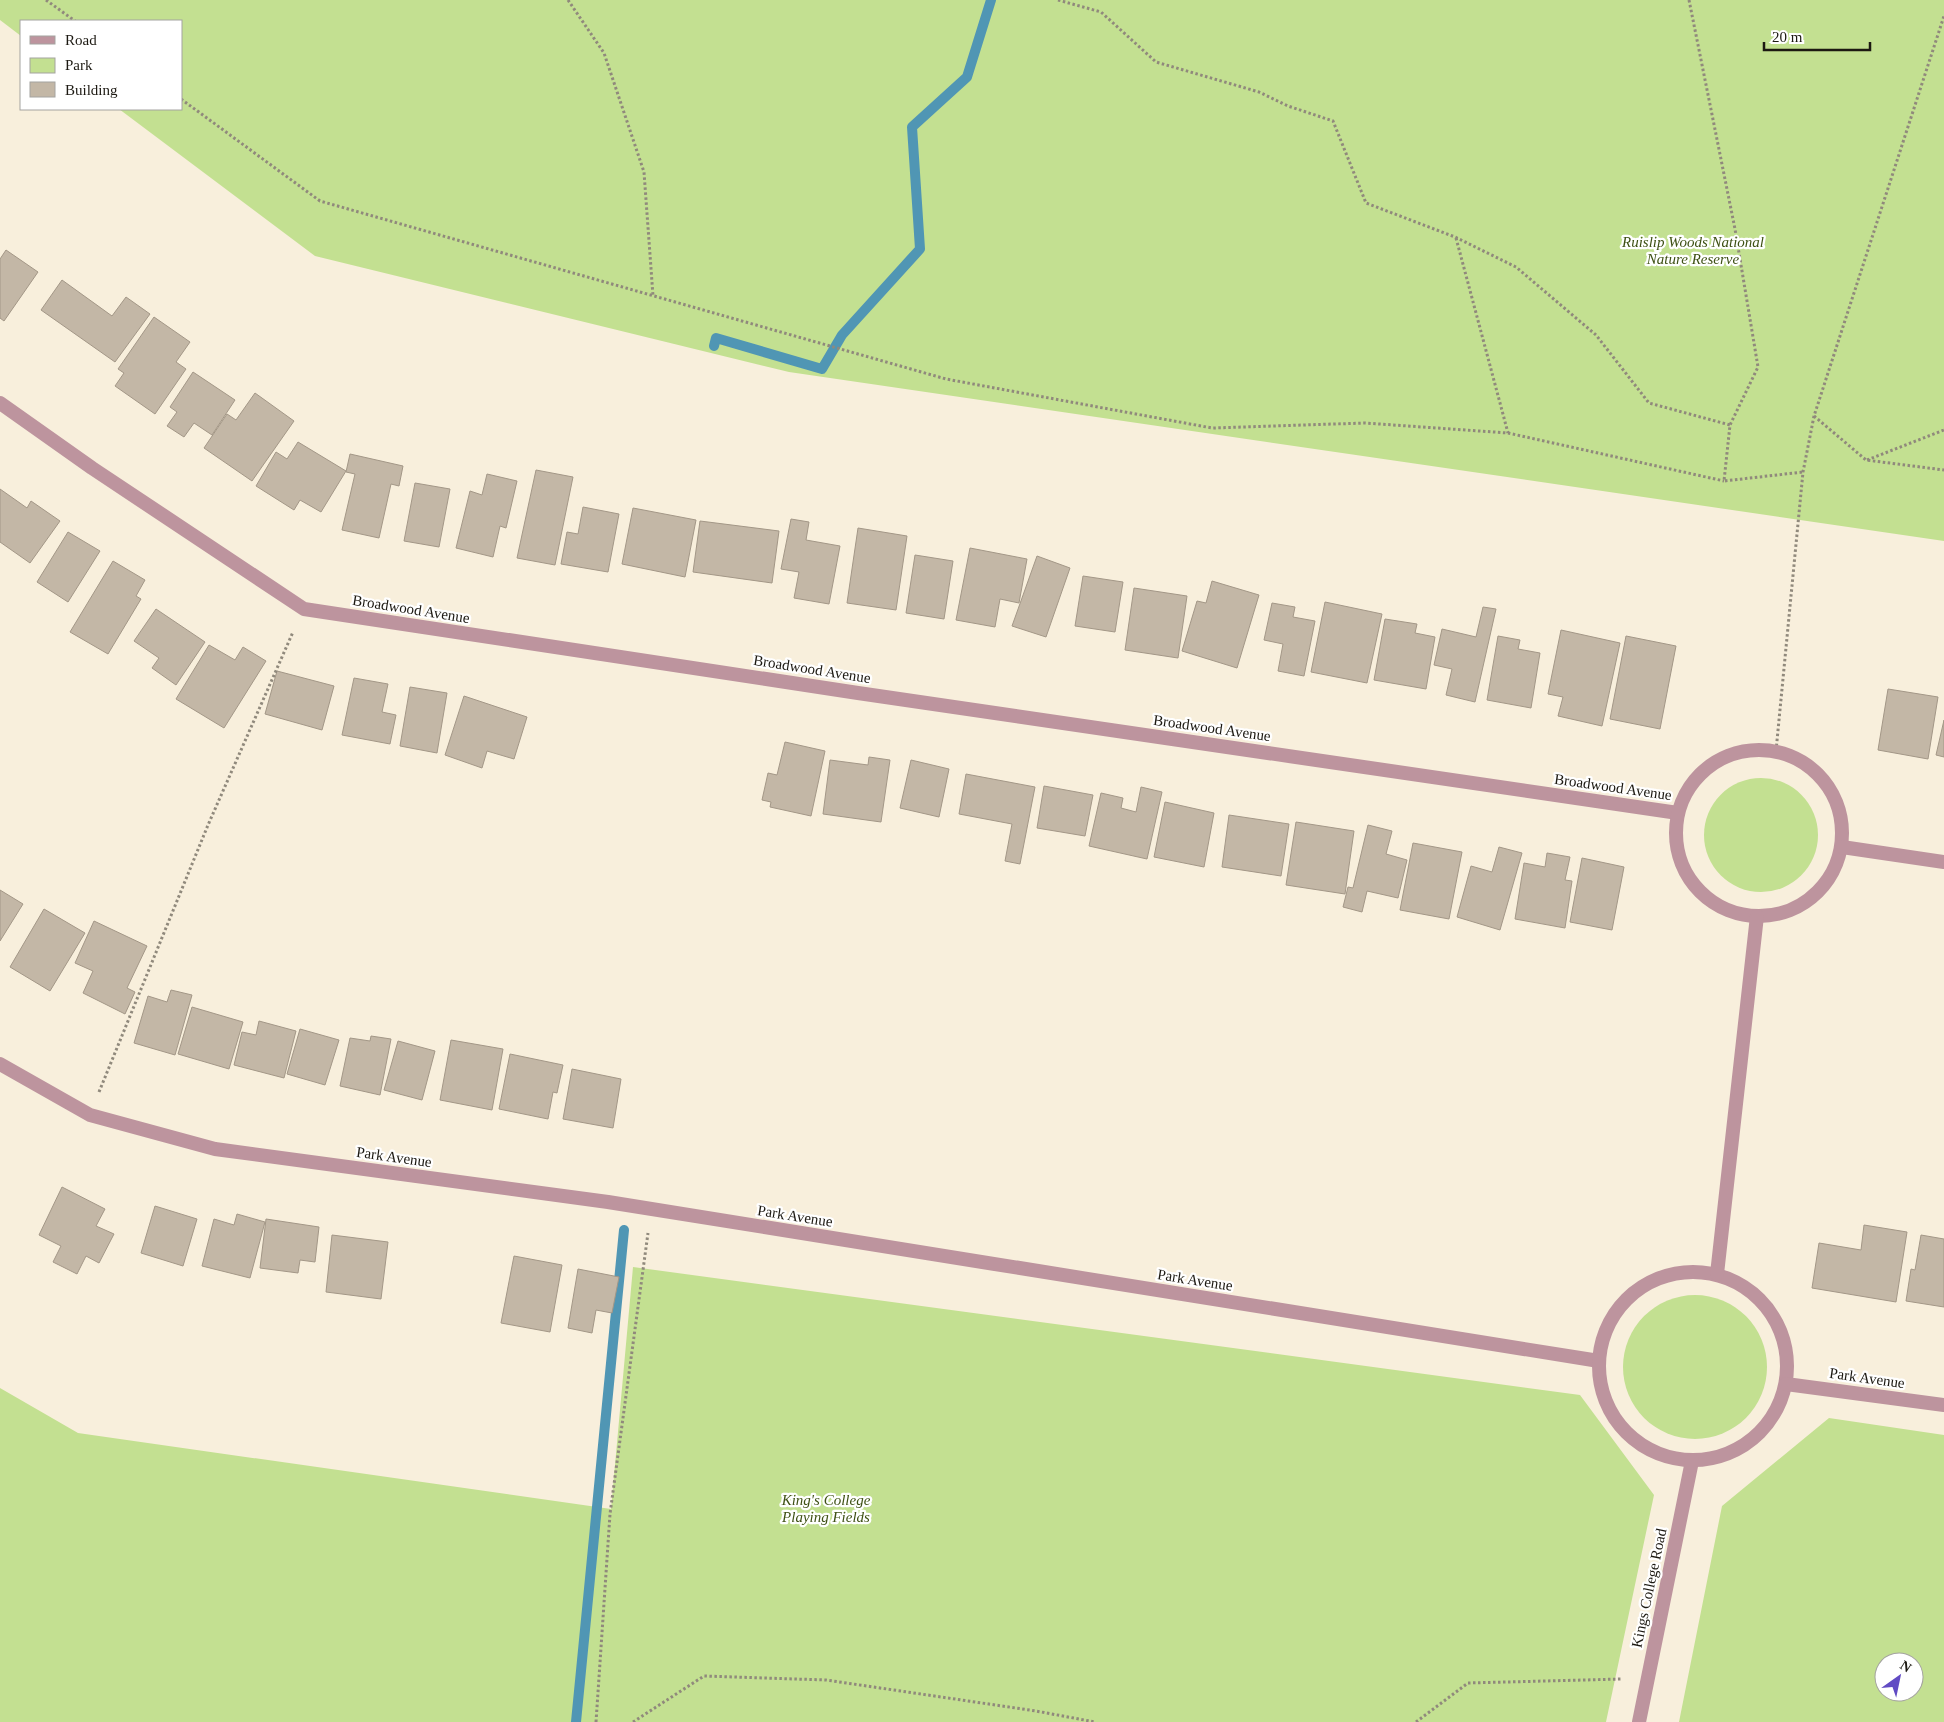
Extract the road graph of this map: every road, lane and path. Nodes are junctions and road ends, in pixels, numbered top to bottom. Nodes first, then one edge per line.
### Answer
1 (46, 0) edge
2 (568, 0) edge
3 (1058, 0) edge
4 (1688, 0) edge
5 (1944, 16) edge
6 (73, 20) edge
7 (182, 100) edge
8 (1456, 237) junction
9 (653, 296) junction
10 (0, 403) edge
11 (1814, 416) junction
12 (1730, 425) junction
13 (1944, 430) edge
14 (1508, 433) junction
15 (1866, 460) junction
16 (1944, 470) edge
17 (1803, 472) junction
18 (1724, 481) junction
19 (304, 609) junction
20 (1776, 751) junction
21 (1678, 813) junction
22 (1842, 847) junction
23 (1944, 862) edge
24 (1757, 916) junction
25 (0, 1064) edge
26 (90, 1115) junction
27 (651, 1209) junction
28 (1717, 1274) junction
29 (1599, 1361) junction
30 (1786, 1384) junction
31 (1944, 1406) edge
32 (1692, 1460) junction
33 (1647, 1679) junction
34 (596, 1722) edge
35 (632, 1722) edge
36 (1095, 1722) edge
37 (1416, 1722) edge
38 (1639, 1722) edge

1 - 6 path
2 - 9 path
3 - 8 path
4 - 12 path
5 - 11 path
7 - 9 path
8 - 12 path
8 - 14 path
9 - 14 path
10 - 19 street, Broadwood Avenue
11 - 15 path
11 - 17 path
12 - 18 path
13 - 15 path
14 - 18 path
15 - 16 path
17 - 18 path
17 - 20 path
19 - 21 street, Broadwood Avenue
19 - 26 path
20 - 21 street
20 - 22 street
21 - 24 street
22 - 23 street
22 - 24 street
24 - 28 street
25 - 26 street, Park Avenue
26 - 27 street, Park Avenue
27 - 29 street, Park Avenue
27 - 34 path
28 - 29 street
28 - 30 street
29 - 32 street
30 - 31 street, Park Avenue
30 - 32 street
32 - 33 street, Kings College Road
33 - 37 path
33 - 38 street, Kings College Road
35 - 36 path

